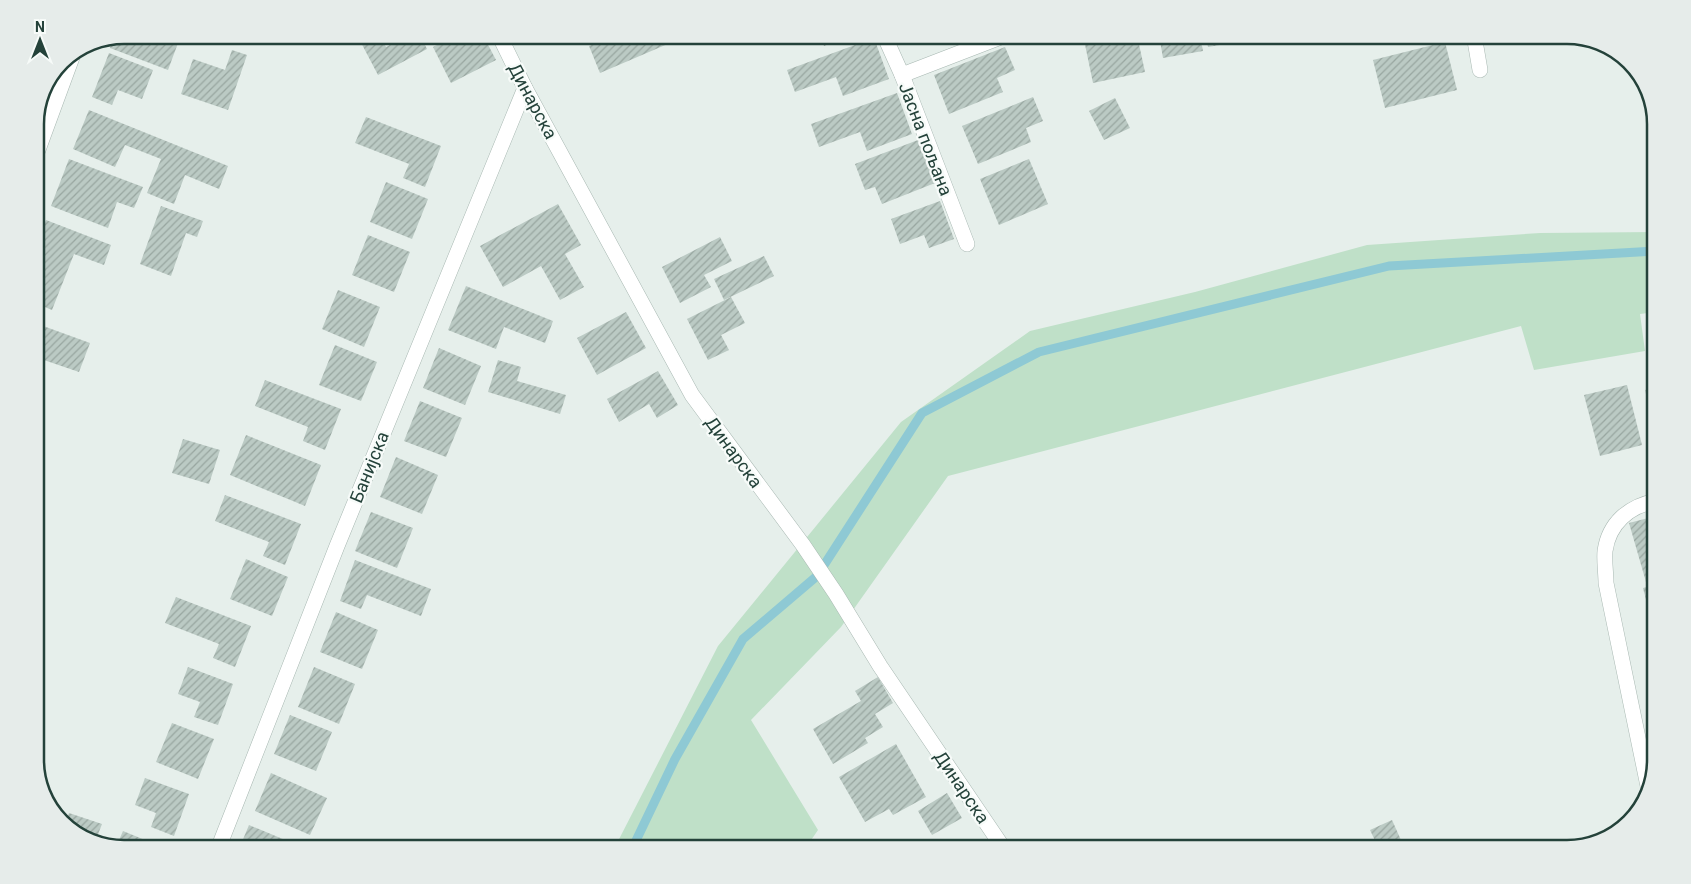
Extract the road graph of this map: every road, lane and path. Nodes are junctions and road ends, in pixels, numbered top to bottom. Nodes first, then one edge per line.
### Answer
1 (503, 44) edge
2 (888, 44) edge
3 (983, 44) edge
4 (1476, 44) edge
5 (69, 66) edge
6 (1480, 70) dead end
7 (902, 76) junction
8 (525, 88) junction
9 (44, 134) edge
10 (967, 244) dead end
11 (1647, 503) edge
12 (1646, 776) edge
13 (222, 840) edge
14 (998, 840) edge

1 - 8 street, Динарска
2 - 7 street, Јасна пољана
3 - 7 street
4 - 6 street
5 - 9 street
7 - 10 street, Јасна пољана
8 - 13 street, Банијска
8 - 14 street, Динарска
11 - 12 street

